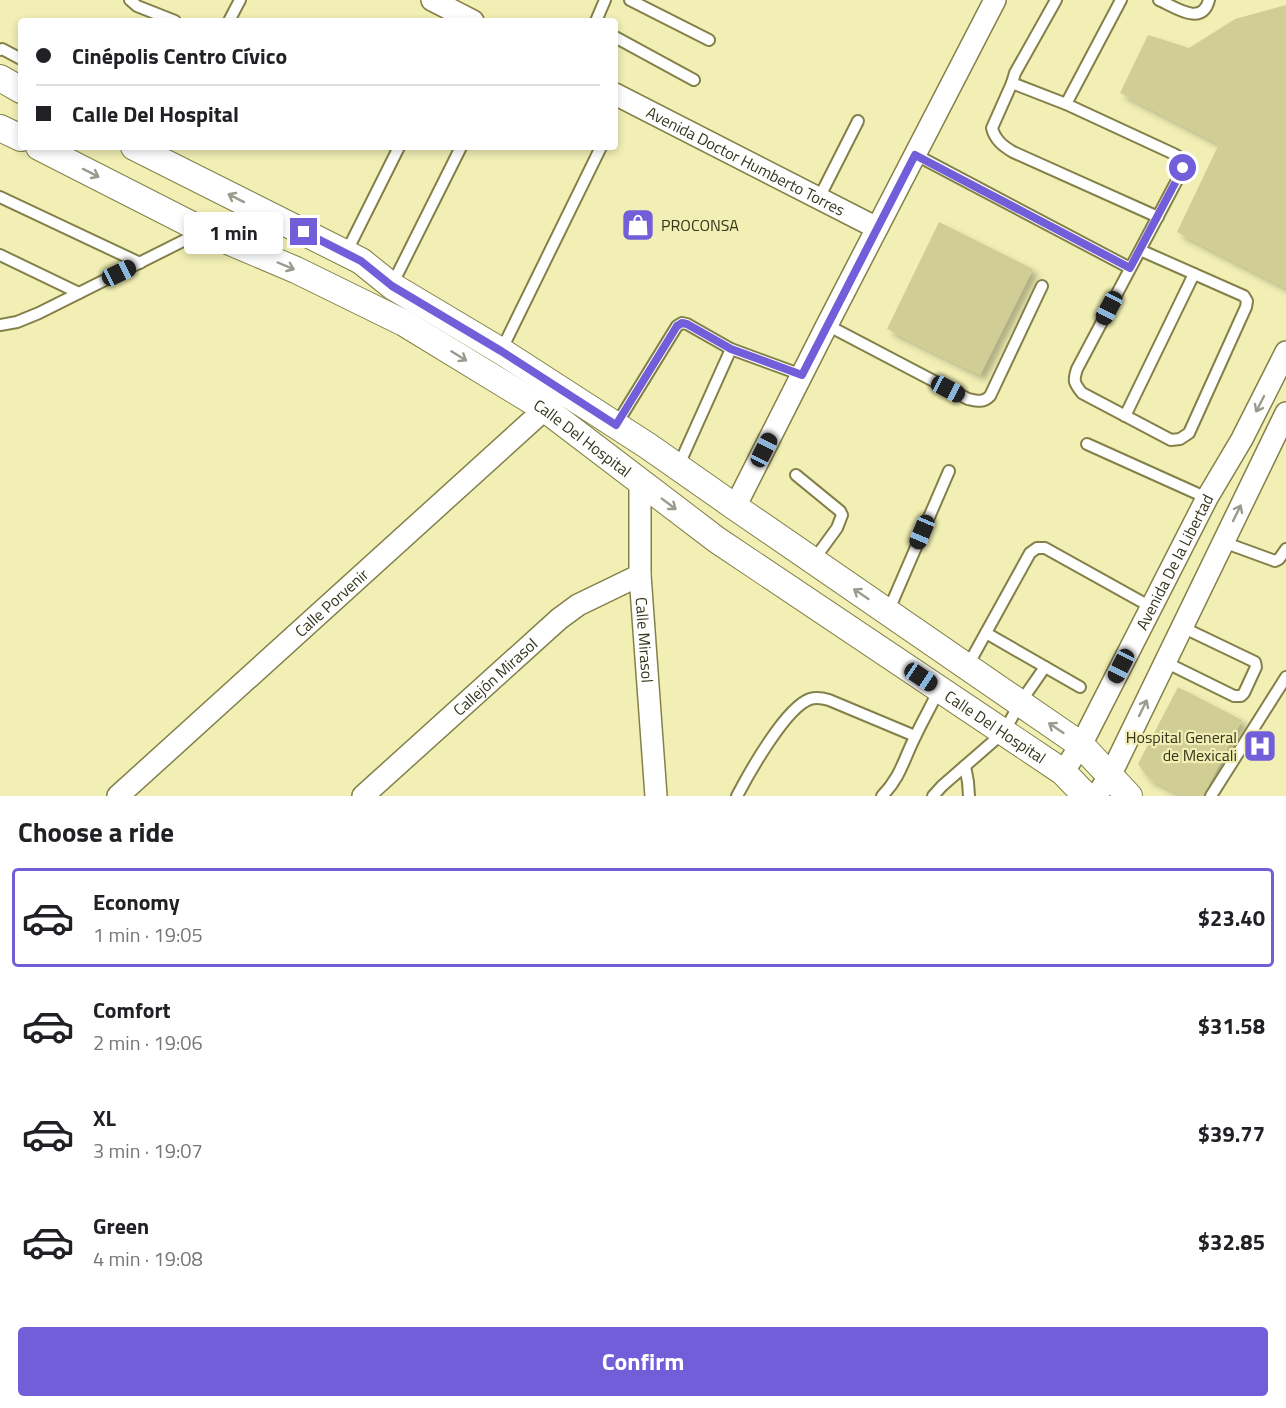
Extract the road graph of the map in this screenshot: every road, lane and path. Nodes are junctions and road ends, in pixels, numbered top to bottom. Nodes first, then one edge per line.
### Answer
1 (130, 0) edge
2 (240, 0) edge
3 (605, 0) edge
4 (630, 0) edge
5 (995, 0) edge
6 (1056, 0) edge
7 (1120, 0) edge
8 (1159, 0) edge
9 (1209, 0) edge
10 (444, 3) edge
11 (167, 18) edge
12 (231, 18) edge
13 (468, 18) edge
14 (597, 18) edge
15 (618, 39) edge
16 (709, 40) dead end
17 (0, 50) edge
18 (18, 57) edge
19 (0, 78) edge
20 (694, 80) dead end
21 (1012, 82) junction
22 (18, 88) edge
23 (618, 96) edge
24 (1066, 104) junction
25 (858, 122) dead end
26 (0, 128) edge
27 (18, 137) edge
28 (45, 150) edge
29 (398, 150) edge
30 (460, 150) edge
31 (600, 150) edge
32 (162, 153) edge
33 (915, 155) junction
34 (0, 197) edge
35 (819, 198) junction
36 (1158, 216) junction
37 (877, 228) junction
38 (204, 231) junction
39 (1140, 250) junction
40 (346, 253) junction
41 (0, 255) edge
42 (140, 263) junction
43 (1130, 268) junction
44 (1194, 274) junction
45 (392, 286) junction
46 (1042, 286) dead end
47 (79, 293) junction
48 (0, 325) edge
49 (827, 325) junction
50 (731, 349) junction
51 (501, 351) junction
52 (1286, 352) edge
53 (802, 375) junction
54 (545, 409) junction
55 (1286, 413) edge
56 (1125, 416) junction
57 (616, 425) junction
58 (1242, 439) junction
59 (1087, 444) dead end
60 (1279, 445) edge
61 (678, 467) junction
62 (949, 471) dead end
63 (796, 474) dead end
64 (640, 483) junction
65 (1207, 498) junction
66 (735, 507) junction
67 (1223, 542) junction
68 (1286, 549) edge
69 (813, 561) junction
70 (640, 575) junction
71 (1151, 607) junction
72 (888, 612) junction
73 (1182, 627) junction
74 (986, 633) junction
75 (1165, 662) junction
76 (967, 667) junction
77 (1045, 667) junction
78 (1286, 677) edge
79 (1080, 687) dead end
80 (940, 689) junction
81 (1020, 703) junction
82 (1004, 732) junction
83 (915, 736) junction
84 (1081, 745) junction
85 (965, 766) junction
86 (1063, 772) junction
87 (1103, 786) edge
88 (117, 796) edge
89 (363, 796) edge
90 (656, 796) edge
91 (737, 796) edge
92 (882, 796) edge
93 (933, 796) edge
94 (969, 796) edge
95 (1086, 796) edge
96 (1129, 796) edge
97 (1211, 796) edge

1 - 11 lane
2 - 12 lane
3 - 14 lane
4 - 16 lane
5 - 33 street
6 - 21 lane
7 - 24 lane
8 - 9 lane
10 - 13 street
15 - 20 lane
17 - 18 lane
19 - 22 street
21 - 24 lane
21 - 36 lane
23 - 35 street, Avenida Doctor Humberto Torres
24 - 36 lane
25 - 35 lane
26 - 27 street
28 -> 38 street, Calle Del Hospital
29 - 40 lane
30 - 45 lane
31 - 51 lane
40 -> 32 street, Calle Del Hospital
33 - 37 street
33 - 43 lane
34 - 42 lane
35 - 37 street, Avenida Doctor Humberto Torres
36 - 39 lane
37 - 49 street
38 - 42 lane
38 -> 54 street, Calle Del Hospital
39 - 43 lane
39 - 44 lane
40 - 45 street, Calle Del Hospital
41 - 47 lane
42 - 47 lane
43 - 56 lane
44 - 56 lane
44 - 56 lane
45 - 51 street, Calle Del Hospital
46 - 49 lane
47 - 48 lane
49 - 53 street
50 - 53 lane
50 - 57 lane
50 - 61 lane
51 - 57 street, Calle Del Hospital
52 -> 58 street, Avenida De la Libertad
53 - 66 street
54 - 64 street, Calle Del Hospital
54 - 88 street, Calle Porvenir
55 - 60 street, Avenida De la Libertad
57 - 61 street, Calle Del Hospital
58 - 60 street
58 - 65 street, Avenida De la Libertad
59 - 65 lane
67 -> 60 street, Avenida De la Libertad
61 - 64 street
61 - 66 street, Calle Del Hospital
62 - 72 lane
63 - 69 lane
64 - 70 street, Calle Mirasol
64 -> 80 street, Calle Del Hospital
65 - 71 street, Avenida De la Libertad
66 - 69 street, Calle Del Hospital
67 - 68 lane
67 - 73 street, Avenida De la Libertad
72 -> 69 street, Calle Del Hospital
70 - 89 street, Callejón Mirasol
70 - 90 street, Calle Mirasol
71 - 74 lane
71 - 84 street, Avenida De la Libertad
72 - 76 street, Calle Del Hospital
73 - 75 street, Avenida De la Libertad
73 - 75 lane
74 - 76 lane
74 - 77 lane
87 -> 75 street, Avenida De la Libertad
76 - 81 street, Calle Del Hospital
77 - 79 lane
77 - 81 lane
78 - 97 lane
80 - 82 street, Calle Del Hospital
80 - 83 lane
81 - 82 lane
84 -> 81 street, Calle Del Hospital
82 - 85 lane
82 - 86 street, Calle Del Hospital
83 - 91 lane
83 - 92 lane
84 - 86 street, Avenida De la Libertad
84 - 87 street, Calle Del Hospital
85 - 93 lane
85 - 94 lane
86 - 95 street, Calle Del Hospital
87 - 96 street, Calle Del Hospital

